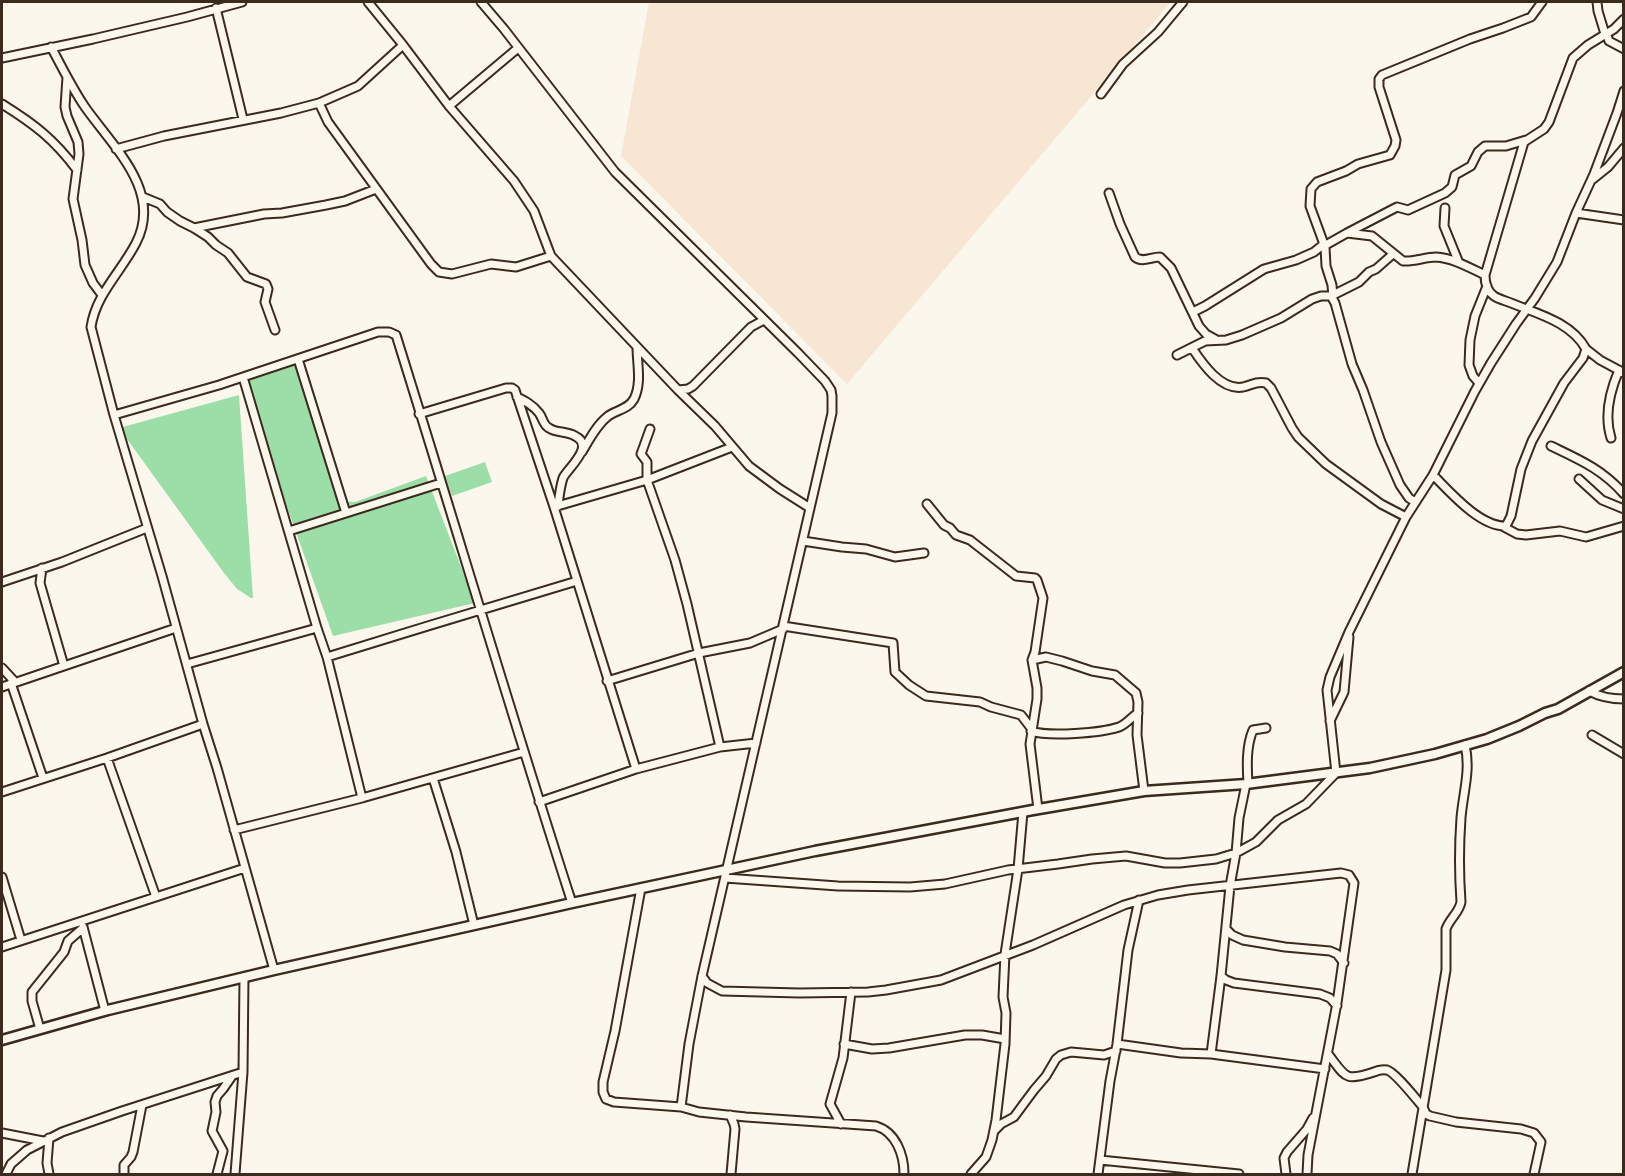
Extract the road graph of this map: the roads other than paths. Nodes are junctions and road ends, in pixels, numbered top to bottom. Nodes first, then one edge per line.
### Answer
1 (242, 2) edge
2 (368, 2) edge
3 (481, 2) edge
4 (1183, 2) edge
5 (1542, 2) edge
6 (1597, 2) edge
7 (216, 8) junction
8 (1623, 19) edge
9 (1605, 34) junction
10 (404, 45) junction
11 (51, 47) junction
12 (518, 48) junction
13 (1623, 49) edge
14 (2, 58) edge
15 (67, 77) junction
16 (1623, 92) edge
17 (1101, 94) dead end
18 (319, 103) junction
19 (2, 104) edge
20 (449, 106) junction
21 (243, 119) junction
22 (1527, 140) junction
23 (1623, 148) edge
24 (116, 149) junction
25 (77, 170) junction
26 (1591, 181) junction
27 (376, 189) junction
28 (1109, 193) dead end
29 (143, 197) junction
30 (1445, 208) dead end
31 (1576, 213) junction
32 (1623, 220) edge
33 (194, 228) junction
34 (1347, 233) junction
35 (1324, 245) junction
36 (1393, 254) junction
37 (551, 256) junction
38 (1460, 263) junction
39 (1485, 275) junction
40 (1487, 286) junction
41 (102, 295) junction
42 (1333, 296) junction
43 (1527, 309) junction
44 (1193, 312) junction
45 (764, 320) junction
46 (275, 330) dead end
47 (1217, 340) junction
48 (637, 347) junction
49 (1192, 348) junction
50 (1586, 349) junction
51 (1177, 355) dead end
52 (298, 358) junction
53 (1621, 371) edge
54 (243, 377) junction
55 (1479, 383) junction
56 (678, 390) junction
57 (517, 397) junction
58 (419, 414) junction
59 (114, 416) junction
60 (650, 429) dead end
61 (1611, 438) dead end
62 (1551, 446) dead end
63 (732, 447) junction
64 (581, 453) junction
65 (1432, 475) junction
66 (1579, 479) dead end
67 (647, 480) junction
68 (441, 483) junction
69 (1623, 495) edge
70 (1415, 502) junction
71 (927, 504) dead end
72 (556, 506) junction
73 (810, 508) junction
74 (1623, 509) edge
75 (346, 513) junction
76 (1406, 517) junction
77 (1623, 526) edge
78 (1504, 527) junction
79 (147, 528) junction
80 (289, 531) junction
81 (803, 541) junction
82 (924, 553) dead end
83 (42, 568) junction
84 (577, 581) junction
85 (2, 582) edge
86 (480, 612) junction
87 (176, 628) junction
88 (317, 628) junction
89 (783, 628) junction
90 (1349, 632) junction
91 (699, 653) junction
92 (327, 657) junction
93 (1032, 660) junction
94 (187, 664) junction
95 (63, 666) junction
96 (2, 668) edge
97 (1623, 672) edge
98 (607, 681) junction
99 (13, 682) junction
100 (2, 687) edge
101 (1589, 691) junction
102 (1623, 699) edge
103 (1138, 713) junction
104 (1330, 721) junction
105 (203, 724) junction
106 (1266, 728) dead end
107 (1031, 729) junction
108 (1592, 735) dead end
109 (756, 743) junction
110 (1465, 745) junction
111 (720, 747) junction
112 (524, 752) junction
113 (1623, 754) edge
114 (107, 758) junction
115 (636, 769) junction
116 (1336, 773) junction
117 (43, 778) junction
118 (433, 778) junction
119 (1247, 784) junction
120 (1144, 791) junction
121 (2, 792) edge
122 (362, 798) junction
123 (540, 802) junction
124 (1038, 809) junction
125 (1023, 812) junction
126 (234, 830) junction
127 (1236, 854) junction
128 (245, 868) junction
129 (1018, 869) junction
130 (726, 874) junction
131 (2, 878) edge
132 (1230, 886) junction
133 (641, 888) junction
134 (156, 897) junction
135 (1139, 900) junction
136 (572, 903) junction
137 (82, 924) junction
138 (474, 925) junction
139 (1226, 929) junction
140 (21, 940) junction
141 (2, 947) edge
142 (1005, 954) junction
143 (1344, 963) junction
144 (274, 970) junction
145 (702, 976) junction
146 (1221, 976) junction
147 (244, 977) junction
148 (851, 992) junction
149 (1337, 1006) junction
150 (105, 1011) junction
151 (40, 1029) junction
152 (1005, 1039) junction
153 (2, 1040) edge
154 (844, 1044) junction
155 (1116, 1048) junction
156 (1210, 1054) junction
157 (1328, 1054) junction
158 (1325, 1069) junction
159 (243, 1072) junction
160 (232, 1076) junction
161 (142, 1105) junction
162 (681, 1107) junction
163 (1424, 1107) junction
164 (1317, 1108) junction
165 (730, 1115) junction
166 (746, 1118) junction
167 (841, 1124) junction
168 (735, 1128) junction
169 (993, 1131) junction
170 (2, 1134) edge
171 (46, 1140) junction
172 (1100, 1160) junction
173 (237, 1172) edge
174 (1195, 1172) edge
175 (6, 1174) edge
176 (50, 1174) edge
177 (124, 1174) edge
178 (217, 1174) edge
179 (730, 1174) edge
180 (904, 1174) edge
181 (971, 1174) edge
182 (1098, 1174) edge
183 (1239, 1174) edge
184 (1286, 1174) edge
185 (1307, 1174) edge
186 (1412, 1174) edge
187 (1534, 1174) edge

1 - 7 street
2 - 10 street
3 - 12 street
4 - 17 street
5 - 35 street
6 - 9 street
7 - 11 street
7 - 21 street
8 - 9 street
9 - 13 street
9 - 22 street
10 - 18 street
10 - 20 street
11 - 14 street
11 - 15 street
12 - 20 street
12 - 45 street
15 - 24 street
15 - 25 street
16 - 26 street
18 - 21 street
18 - 27 street
19 - 25 street
20 - 37 street
21 - 24 street
22 - 34 street
22 - 39 street
23 - 26 street
24 - 29 street
25 - 41 street
26 - 31 street
27 - 33 street
27 - 37 street
28 - 44 street
29 - 33 street
29 - 41 street
30 - 38 street
31 - 32 street
31 - 43 street
33 - 46 street
34 - 35 street
34 - 36 street
35 - 42 street
35 - 44 street
36 - 38 street
36 - 42 street
37 - 48 street
38 - 39 street
39 - 40 street
40 - 43 street
40 - 55 street
41 - 59 street
42 - 47 street
42 - 70 street
43 - 50 street
43 - 55 street
44 - 47 street
45 - 56 street
45 - 73 street
47 - 49 street
48 - 56 street
48 - 64 street
49 - 51 street
49 - 76 street
50 - 53 street
50 - 78 street
52 - 54 street
52 - 58 street
52 - 75 street
53 - 61 street
54 - 59 street
54 - 80 street
55 - 65 street
56 - 63 street
57 - 58 street
57 - 64 street
57 - 72 street
58 - 68 street
59 - 79 street
60 - 67 street
62 - 69 street
63 - 67 street
63 - 73 street
64 - 72 street
65 - 70 street
65 - 78 street
66 - 74 street
67 - 72 street
67 - 91 street
68 - 75 street
68 - 86 street
70 - 76 street
71 - 93 street
72 - 84 street
73 - 81 street
75 - 80 street
76 - 90 street
77 - 78 street
79 - 83 street
79 - 87 street
80 - 88 street
81 - 82 street
81 - 89 street
83 - 85 street
83 - 95 street
84 - 86 street
84 - 98 street
86 - 92 street
86 - 112 street
87 - 94 street
87 - 95 street
88 - 92 street
88 - 94 street
89 - 91 street
89 - 107 street
89 - 109 street
90 - 104 street
90 - 104 street
91 - 98 street
91 - 111 street
92 - 122 street
93 - 103 street
93 - 107 street
94 - 105 street
95 - 99 street
96 - 99 street
97 - 101 street
98 - 115 street
99 - 100 street
99 - 117 street
101 - 102 street
101 - 110 street
103 - 107 street
103 - 120 street
104 - 116 street
105 - 114 street
105 - 126 street
106 - 119 street
107 - 124 street
108 - 113 street
109 - 111 street
109 - 130 street
110 - 116 street
110 - 163 street
111 - 115 street
112 - 118 street
112 - 123 street
114 - 117 street
114 - 134 street
115 - 123 street
116 - 119 street
116 - 127 street
117 - 121 street
118 - 122 street
118 - 138 street
119 - 120 street
119 - 127 street
120 - 124 street
122 - 126 street
123 - 136 street
124 - 125 street
125 - 129 street
125 - 130 street
126 - 128 street
127 - 129 street
127 - 132 street
128 - 134 street
128 - 144 street
129 - 130 street
129 - 142 street
130 - 133 street
130 - 145 street
131 - 140 street
132 - 135 street
132 - 139 street
132 - 143 street
133 - 136 street
133 - 162 street
134 - 137 street
135 - 142 street
135 - 155 street
136 - 138 street
137 - 140 street
137 - 150 street
137 - 151 street
138 - 144 street
139 - 143 street
139 - 146 street
140 - 141 street
142 - 148 street
142 - 152 street
143 - 149 street
144 - 147 street
145 - 148 street
145 - 162 street
146 - 149 street
146 - 156 street
147 - 150 street
147 - 159 street
148 - 154 street
149 - 157 street
150 - 151 street
151 - 153 street
152 - 154 street
152 - 169 street
154 - 167 street
155 - 156 street
155 - 169 street
155 - 172 street
156 - 158 street
157 - 158 street
157 - 163 street
158 - 164 street
159 - 160 street
159 - 173 street
160 - 161 street
160 - 178 street
161 - 171 street
161 - 177 street
162 - 165 street
163 - 186 street
163 - 187 street
164 - 184 street
164 - 185 street
165 - 166 street
165 - 168 street
166 - 167 street
166 - 168 street
167 - 180 street
168 - 179 street
169 - 181 street
170 - 171 street
171 - 175 street
171 - 176 street
172 - 174 street
172 - 182 street
174 - 183 street

